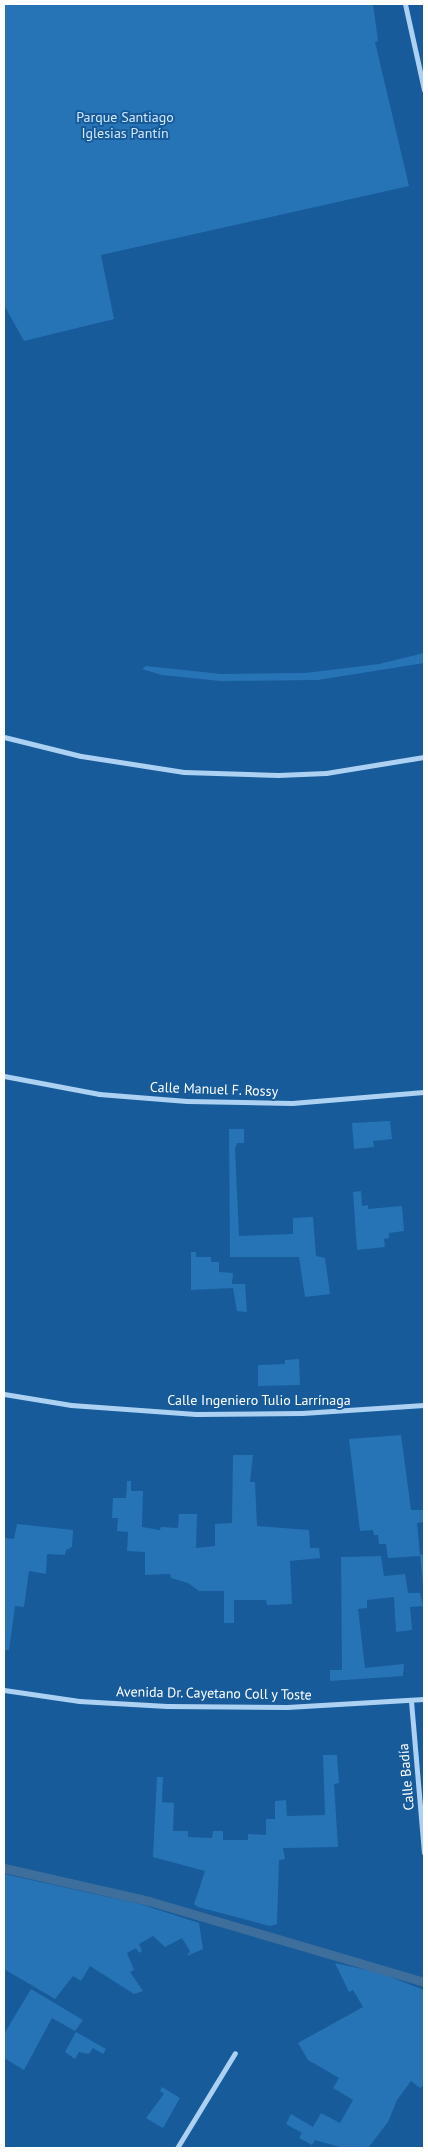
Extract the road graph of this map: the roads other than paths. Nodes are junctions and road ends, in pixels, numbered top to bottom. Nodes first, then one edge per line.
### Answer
1 (405, 4) edge
2 (424, 90) edge
3 (4, 737) edge
4 (424, 757) edge
5 (4, 1076) edge
6 (424, 1092) edge
7 (4, 1394) edge
8 (424, 1405) edge
9 (4, 1690) edge
10 (424, 1700) edge
11 (411, 1701) junction
12 (424, 1852) edge
13 (235, 2053) dead end
14 (177, 2148) edge

1 - 2 street
3 - 4 street
5 - 6 street, Calle Manuel F. Rossy
7 - 8 street, Calle Ingeniero Tulio Larrínaga
9 - 11 street, Avenida Dr. Cayetano Coll y Toste
10 - 11 street, Avenida Dr. Cayetano Coll y Toste
11 - 12 street, Calle Badía
13 - 14 street

